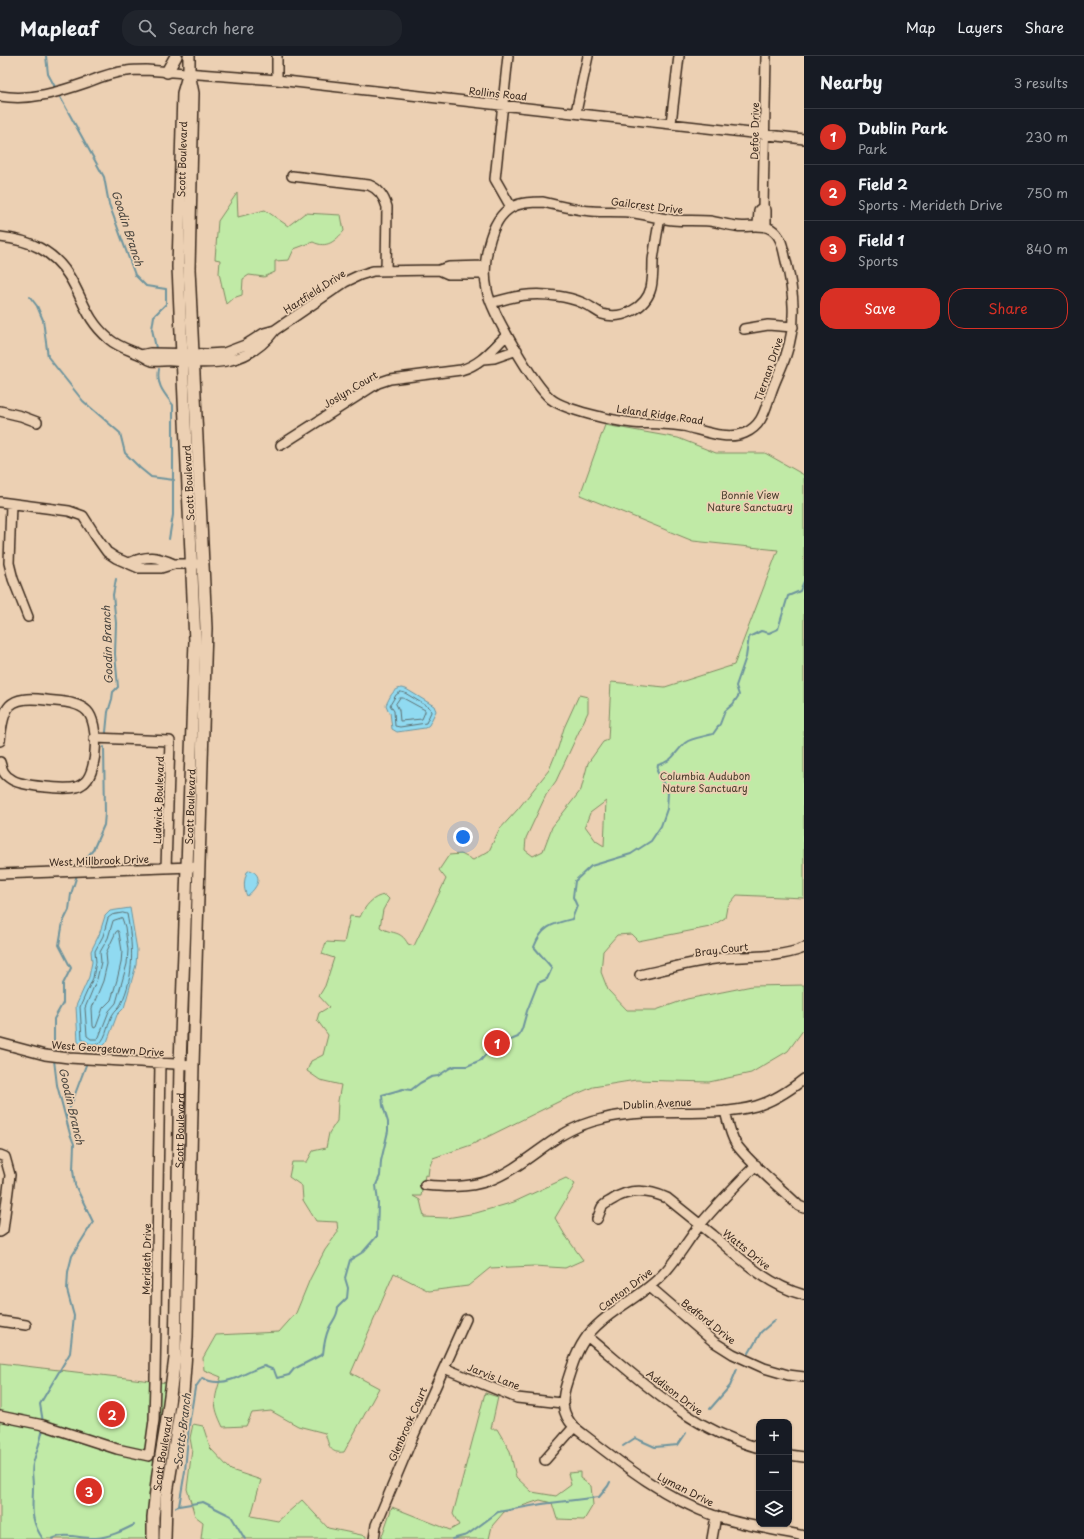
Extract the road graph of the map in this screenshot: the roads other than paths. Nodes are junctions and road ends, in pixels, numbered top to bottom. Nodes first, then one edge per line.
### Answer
1 (176, 56) edge
2 (190, 56) edge
3 (277, 56) edge
4 (508, 56) edge
5 (588, 56) edge
6 (679, 56) edge
7 (766, 56) edge
8 (167, 72) junction
9 (189, 74) junction
10 (276, 80) junction
11 (0, 96) edge
12 (502, 105) junction
13 (576, 112) junction
14 (671, 123) junction
15 (764, 135) junction
16 (804, 139) edge
17 (292, 176) dead end
18 (511, 207) junction
19 (660, 218) junction
20 (762, 226) junction
21 (0, 238) edge
22 (485, 270) junction
23 (386, 271) junction
24 (491, 303) junction
25 (793, 327) junction
26 (744, 329) dead end
27 (507, 335) junction
28 (517, 350) junction
29 (187, 358) junction
30 (483, 359) junction
31 (0, 411) edge
32 (37, 422) dead end
33 (747, 432) joint
34 (281, 446) dead end
35 (0, 502) edge
36 (11, 504) junction
37 (192, 564) junction
38 (204, 564) junction
39 (28, 617) dead end
40 (94, 738) junction
41 (0, 741) edge
42 (0, 762) edge
43 (198, 867) junction
44 (166, 868) junction
45 (187, 868) junction
46 (0, 874) edge
47 (804, 948) edge
48 (640, 976) dead end
49 (0, 1043) edge
50 (160, 1062) junction
51 (180, 1064) junction
52 (193, 1065) junction
53 (804, 1079) edge
54 (725, 1111) junction
55 (0, 1155) edge
56 (756, 1165) junction
57 (425, 1185) dead end
58 (804, 1208) edge
59 (597, 1219) dead end
60 (700, 1225) junction
61 (0, 1232) edge
62 (650, 1287) junction
63 (804, 1295) edge
64 (466, 1319) dead end
65 (0, 1322) edge
66 (26, 1325) dead end
67 (588, 1336) junction
68 (444, 1368) junction
69 (804, 1377) edge
70 (562, 1403) junction
71 (0, 1416) edge
72 (574, 1427) junction
73 (756, 1447) edge
74 (792, 1455) edge
75 (804, 1457) edge
76 (545, 1460) dead end
77 (716, 1516) junction
78 (787, 1536) edge
79 (804, 1536) edge
80 (153, 1539) edge
81 (165, 1539) edge
82 (374, 1539) edge
83 (712, 1539) edge

1 - 8 main road
2 - 9 main road, Scott Boulevard
3 - 10 street
4 - 12 street
5 - 13 street
6 - 14 street
7 - 15 street, Defoe Drive
8 - 9 street, Rollins Road
8 - 11 street, Rollins Road
9 - 10 street, Rollins Road
9 - 29 main road, Scott Boulevard
10 - 12 street, Rollins Road
12 - 13 street, Rollins Road
12 - 18 street
13 - 14 street, Rollins Road
14 - 15 street, Rollins Road
15 - 16 street, Rollins Road
15 - 20 street, Defoe Drive
17 - 23 street
18 - 19 street, Gailcrest Drive
18 - 22 street, Leland Ridge Road
19 - 20 street, Gailcrest Drive
19 - 24 street
20 - 25 street, Tiernan Drive
21 - 29 street, Hartfield Drive
22 - 23 street, Hartfield Drive
22 - 24 street, Leland Ridge Road
23 - 29 street, Hartfield Drive
24 - 27 street, Leland Ridge Road
25 - 26 street
25 - 33 street, Tiernan Drive
27 - 28 street, Leland Ridge Road
27 - 30 street, Joslyn Court
28 - 30 street, Joslyn Court
28 - 33 street, Leland Ridge Road
29 - 37 main road, Scott Boulevard
29 - 38 main road, Scott Boulevard
30 - 34 street, Joslyn Court
31 - 32 street
35 - 36 street
36 - 37 street
36 - 39 street
37 - 38 street
37 - 45 main road, Scott Boulevard
38 - 43 main road, Scott Boulevard
40 - 41 street
40 - 42 street
40 - 44 street, Ludwick Boulevard
43 - 45 street, West Millbrook Drive
43 - 52 main road, Scott Boulevard
44 - 45 street, West Millbrook Drive
44 - 46 street, West Millbrook Drive
45 - 51 main road, Scott Boulevard
47 - 48 street, Bray Court
49 - 50 street, West Georgetown Drive
50 - 51 street, West Georgetown Drive
50 - 71 street, Merideth Drive
51 - 52 street, West Georgetown Drive
51 - 80 main road, Scott Boulevard
52 - 81 main road, Scott Boulevard
53 - 54 street, Dublin Avenue
54 - 56 street
54 - 57 street, Dublin Avenue
55 - 61 street
56 - 58 street
56 - 60 street, Canton Drive
59 - 60 street, Watts Drive
60 - 62 street, Canton Drive
60 - 63 street, Watts Drive
62 - 67 street, Canton Drive
62 - 69 street, Bedford Drive
64 - 68 street, Glenbrook Court
65 - 66 street
67 - 70 street, Canton Drive
67 - 73 street, Addison Drive
68 - 70 street, Jarvis Lane
68 - 82 street, Glenbrook Court
70 - 72 street
72 - 76 street
72 - 77 street, Lyman Drive
74 - 75 street
77 - 78 street, Lyman Drive
77 - 83 street
78 - 79 street, Lyman Drive

